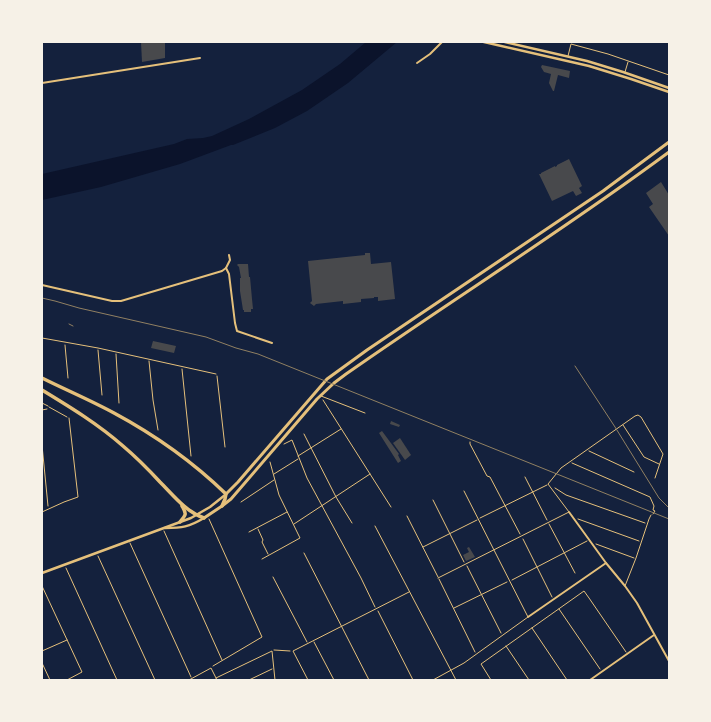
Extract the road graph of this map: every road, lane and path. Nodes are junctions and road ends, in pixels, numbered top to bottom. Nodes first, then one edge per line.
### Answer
1 (442, 42) edge
2 (484, 42) edge
3 (488, 42) edge
4 (505, 42) edge
5 (568, 56) junction
6 (200, 58) dead end
7 (629, 61) junction
8 (416, 63) dead end
9 (608, 67) junction
10 (607, 71) junction
11 (625, 72) junction
12 (669, 75) edge
13 (42, 83) edge
14 (669, 88) edge
15 (669, 92) edge
16 (669, 142) edge
17 (669, 152) edge
18 (229, 255) dead end
19 (226, 268) junction
20 (42, 285) edge
21 (42, 338) edge
22 (64, 342) junction
23 (272, 343) dead end
24 (98, 348) junction
25 (115, 352) junction
26 (149, 359) junction
27 (182, 366) junction
28 (216, 374) joint
29 (42, 378) edge
30 (68, 378) dead end
31 (42, 390) edge
32 (102, 395) dead end
33 (320, 396) junction
34 (323, 400) dead end
35 (42, 403) edge
36 (119, 403) dead end
37 (48, 406) junction
38 (42, 410) edge
39 (365, 412) dead end
40 (70, 418) joint
41 (623, 424) junction
42 (341, 428) junction
43 (158, 430) dead end
44 (304, 434) dead end
45 (470, 442) dead end
46 (284, 444) dead end
47 (42, 445) edge
48 (225, 447) dead end
49 (311, 448) junction
50 (587, 450) junction
51 (191, 456) dead end
52 (298, 456) junction
53 (299, 458) junction
54 (270, 462) dead end
55 (570, 462) junction
56 (660, 464) junction
57 (634, 472) dead end
58 (273, 474) junction
59 (370, 474) junction
60 (525, 476) dead end
61 (655, 478) dead end
62 (275, 480) junction
63 (548, 484) junction
64 (554, 488) dead end
65 (533, 491) junction
66 (464, 492) dead end
67 (226, 494) junction
68 (336, 496) junction
69 (433, 500) dead end
70 (241, 502) dead end
71 (180, 503) junction
72 (505, 505) junction
73 (222, 506) junction
74 (323, 506) junction
75 (391, 507) dead end
76 (48, 508) junction
77 (42, 512) edge
78 (287, 512) junction
79 (569, 512) junction
80 (651, 515) joint
81 (196, 516) junction
82 (407, 516) dead end
83 (204, 518) junction
84 (573, 518) junction
85 (209, 519) dead end
86 (478, 519) junction
87 (180, 522) junction
88 (548, 522) junction
89 (352, 523) dead end
90 (647, 524) junction
91 (293, 525) junction
92 (376, 526) dead end
93 (163, 528) junction
94 (257, 528) junction
95 (249, 532) dead end
96 (450, 533) junction
97 (338, 536) dead end
98 (521, 536) junction
99 (589, 540) junction
100 (129, 541) junction
101 (642, 542) junction
102 (592, 543) junction
103 (423, 547) junction
104 (493, 550) junction
105 (304, 553) dead end
106 (564, 553) junction
107 (268, 555) junction
108 (98, 556) dead end
109 (262, 558) dead end
110 (636, 558) junction
111 (606, 562) junction
112 (466, 564) junction
113 (66, 567) dead end
114 (537, 567) junction
115 (42, 573) edge
116 (575, 573) dead end
117 (273, 577) dead end
118 (438, 578) junction
119 (509, 581) junction
120 (42, 586) edge
121 (625, 586) junction
122 (410, 592) junction
123 (481, 595) junction
124 (553, 599) junction
125 (454, 608) junction
126 (559, 609) junction
127 (528, 617) junction
128 (342, 626) junction
129 (532, 628) junction
130 (655, 634) junction
131 (502, 635) junction
132 (67, 640) junction
133 (313, 640) junction
134 (308, 643) junction
135 (506, 646) junction
136 (42, 651) edge
137 (272, 651) junction
138 (293, 651) junction
139 (476, 654) junction
140 (627, 654) junction
141 (222, 660) junction
142 (669, 661) edge
143 (42, 663) edge
144 (211, 668) junction
145 (274, 668) junction
146 (451, 670) junction
147 (602, 672) junction
148 (192, 678) junction
149 (216, 679) edge
150 (50, 680) edge
151 (67, 680) edge
152 (117, 680) edge
153 (155, 680) edge
154 (189, 680) edge
155 (249, 680) edge
156 (275, 680) edge
157 (308, 680) edge
158 (334, 680) edge
159 (369, 680) edge
160 (433, 680) edge
161 (456, 680) edge
162 (491, 680) edge
163 (529, 680) edge
164 (568, 680) edge
165 (590, 680) edge

1 - 8 street
2 - 3 street
3 - 10 street
4 - 5 street
5 - 7 lane
5 - 9 street
6 - 13 street
7 - 11 lane
7 - 12 lane
9 - 10 street
9 - 11 street
10 - 15 street
11 - 14 street
16 - 67 main road
17 - 33 main road
18 - 19 street
19 - 20 street
19 - 23 street
21 - 22 lane
22 - 24 lane
22 - 30 path
24 - 25 lane
24 - 32 path
25 - 26 lane
25 - 36 path
26 - 27 lane
26 - 43 path
27 - 28 lane
27 - 51 path
28 - 48 path
29 - 67 highway
31 - 71 highway
33 - 39 lane
33 - 73 main road
34 - 42 path
35 - 37 lane
37 - 38 path
37 - 40 path
40 - 76 lane
41 - 50 lane
41 - 56 lane
41 - 56 lane
42 - 49 path
42 - 59 path
44 - 49 path
45 - 72 path
46 - 52 path
47 - 76 path
49 - 52 path
49 - 68 path
50 - 55 lane
50 - 57 path
52 - 53 path
53 - 58 path
53 - 74 path
54 - 58 path
55 - 63 lane
55 - 80 path
56 - 61 lane
58 - 62 path
59 - 68 path
59 - 75 path
60 - 65 path
62 - 70 path
62 - 78 path
63 - 65 path
63 - 79 lane
64 - 90 path
65 - 72 path
65 - 88 path
66 - 86 lane
67 - 73 highway
67 - 81 street
68 - 74 path
68 - 89 path
69 - 96 path
71 - 81 highway
71 - 87 highway
72 - 86 path
72 - 98 path
73 - 83 main road
74 - 91 path
74 - 97 path
76 - 77 lane
78 - 91 path
78 - 94 path
79 - 84 street
79 - 88 lane
80 - 90 lane
81 - 83 highway
81 - 87 street
82 - 103 path
83 - 93 street
84 - 99 street
84 - 101 path
85 - 141 path
86 - 96 path
86 - 104 lane
87 - 93 street
88 - 98 lane
88 - 106 path
90 - 101 lane
91 - 107 path
92 - 122 lane
93 - 100 street
93 - 141 path
94 - 95 path
94 - 107 path
96 - 103 path
96 - 112 path
98 - 104 lane
98 - 114 path
99 - 102 street
99 - 106 path
100 - 115 street
100 - 148 path
101 - 110 lane
102 - 110 path
102 - 111 street
103 - 118 path
104 - 112 lane
104 - 119 lane
105 - 128 lane
106 - 114 path
106 - 116 path
107 - 109 path
108 - 153 path
110 - 121 lane
111 - 121 street
111 - 124 street
112 - 118 lane
112 - 123 path
113 - 152 path
114 - 119 path
114 - 124 path
117 - 134 lane
118 - 125 path
119 - 123 path
119 - 127 lane
120 - 132 path
121 - 130 street
122 - 128 lane
122 - 146 lane
123 - 125 path
123 - 131 path
124 - 127 street
125 - 139 path
126 - 129 path
126 - 140 path
126 - 147 path
127 - 131 lane
128 - 133 lane
128 - 159 lane
129 - 135 path
129 - 164 path
130 - 140 street
130 - 142 street
131 - 139 lane
132 - 136 path
132 - 151 path
133 - 134 lane
133 - 158 path
134 - 138 lane
135 - 162 path
135 - 163 path
137 - 138 path
137 - 145 lane
137 - 149 lane
138 - 157 lane
139 - 146 lane
140 - 147 street
141 - 144 path
143 - 150 path
144 - 148 lane
144 - 149 lane
145 - 155 path
145 - 156 lane
146 - 160 lane
146 - 161 lane
147 - 165 street
148 - 154 lane

